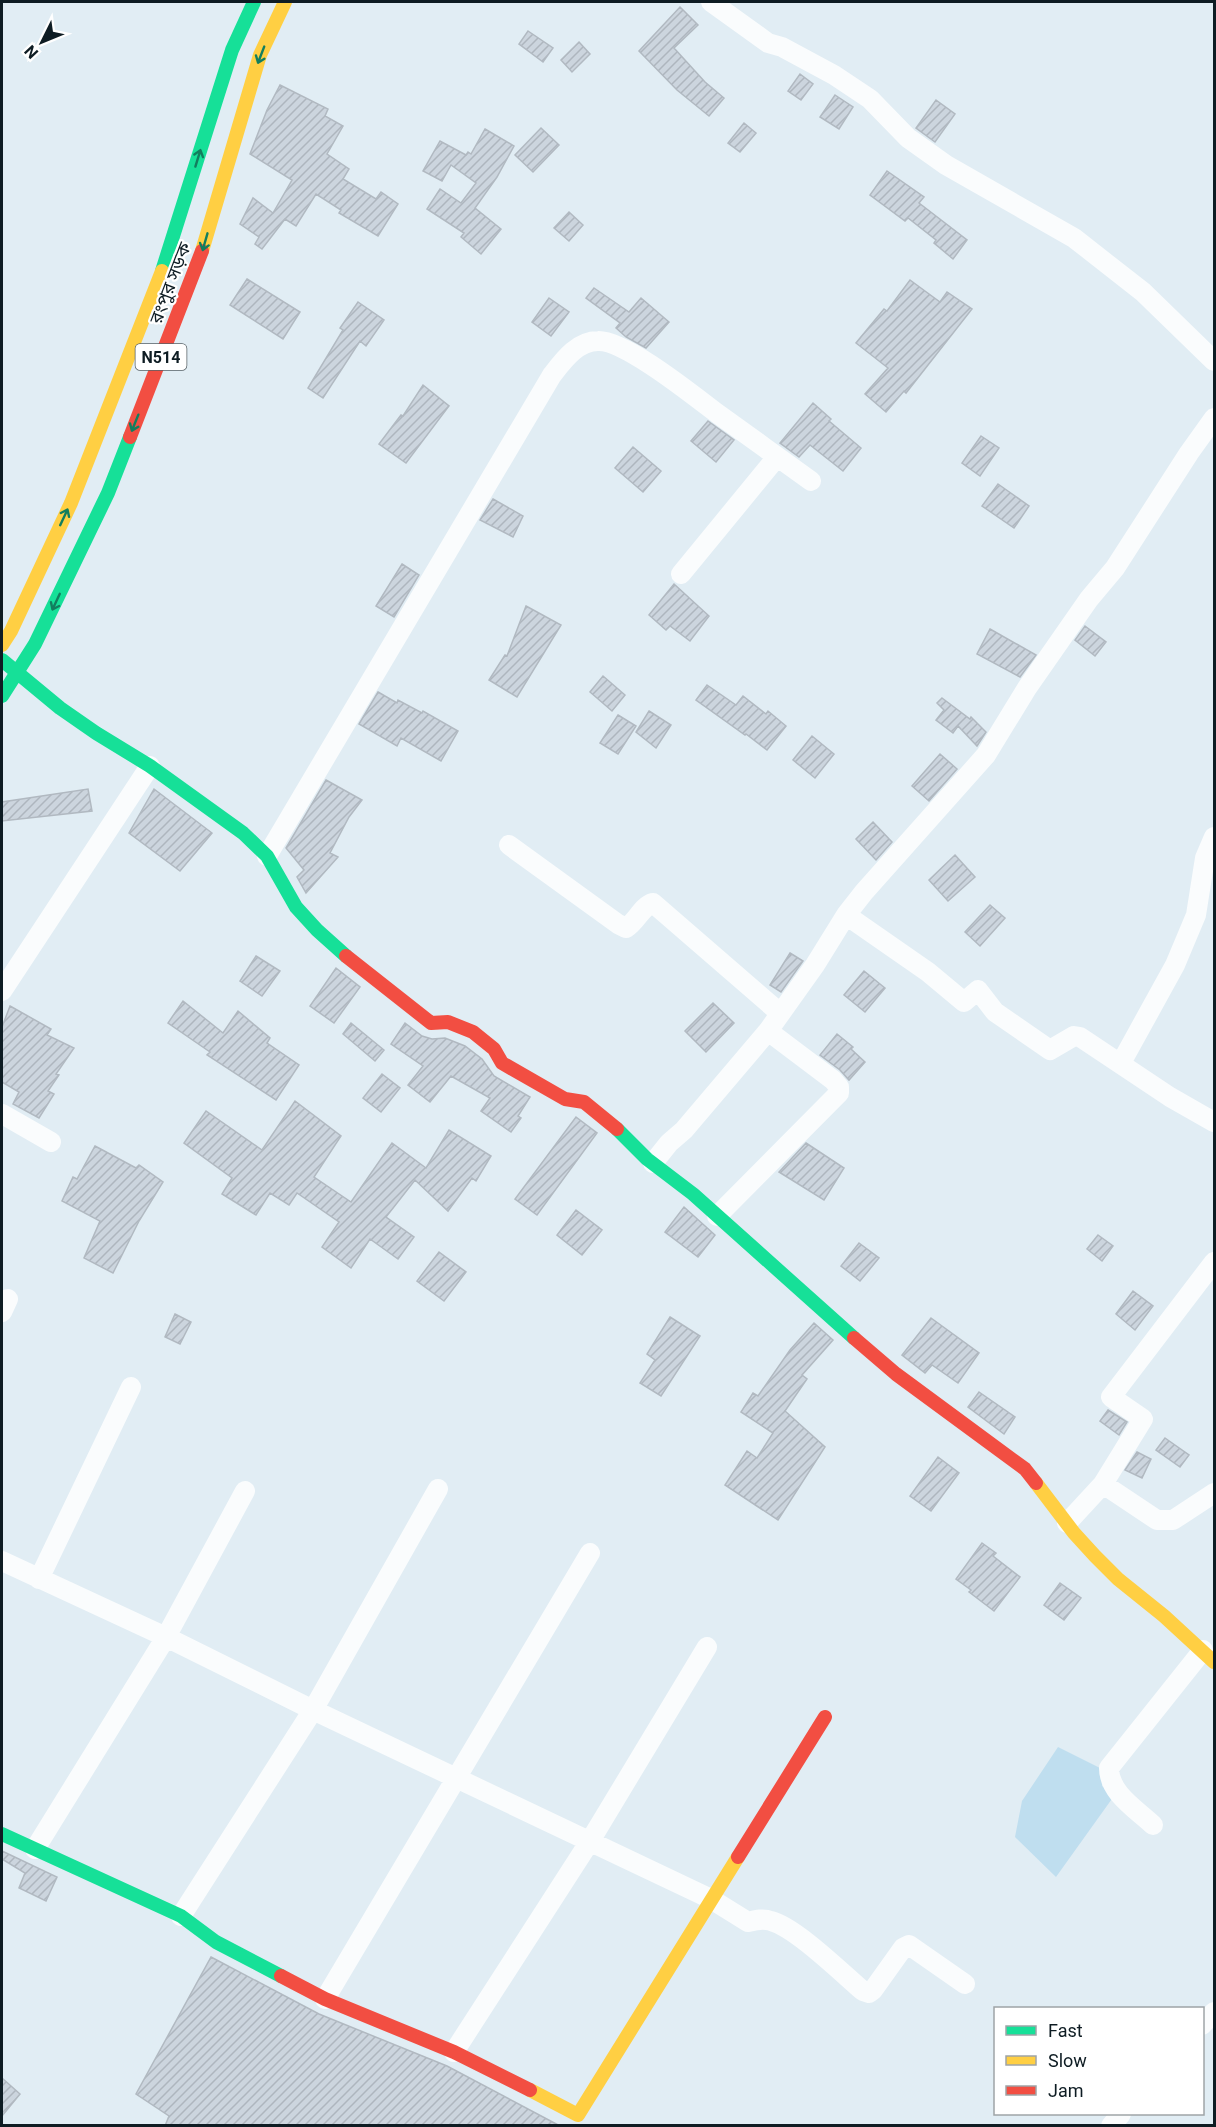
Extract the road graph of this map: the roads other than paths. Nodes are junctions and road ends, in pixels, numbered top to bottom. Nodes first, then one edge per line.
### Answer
1 (254, 2) edge
2 (285, 2) edge
3 (711, 2) edge
4 (1215, 361) edge
5 (1215, 418) edge
6 (777, 457) junction
7 (811, 481) dead end
8 (681, 574) dead end
9 (2, 645) edge
10 (2, 659) edge
11 (18, 673) junction
12 (2, 696) edge
13 (150, 766) junction
14 (1215, 837) edge
15 (509, 845) dead end
16 (267, 856) junction
17 (846, 915) junction
18 (2, 991) edge
19 (780, 1012) junction
20 (768, 1031) junction
21 (1121, 1064) junction
22 (2, 1114) edge
23 (1215, 1122) edge
24 (51, 1142) dead end
25 (653, 1163) junction
26 (717, 1216) junction
27 (1215, 1262) edge
28 (131, 1387) dead end
29 (1103, 1484) junction
30 (438, 1489) dead end
31 (245, 1491) dead end
32 (1215, 1493) edge
33 (1067, 1523) junction
34 (590, 1553) dead end
35 (2, 1561) edge
36 (39, 1579) junction
37 (166, 1637) junction
38 (707, 1647) dead end
39 (1209, 1656) edge
40 (314, 1710) junction
41 (825, 1717) dead end
42 (456, 1778) junction
43 (1153, 1825) dead end
44 (2, 1834) edge
45 (590, 1841) junction
46 (35, 1849) junction
47 (711, 1899) junction
48 (181, 1916) junction
49 (965, 1984) dead end
50 (325, 1999) junction
51 (1215, 2012) edge
52 (1204, 2024) edge
53 (453, 2052) junction

9 -> 1 main road, রংপুর সড়ক / N514
2 -> 11 main road, রংপুর সড়ক / N514
3 - 4 street
5 - 17 street
6 - 7 street
6 - 8 street
6 - 16 street
10 - 11 main road
11 - 12 main road, রংপুর সড়ক / N514
11 - 13 main road
13 - 16 main road
13 - 18 street
14 - 21 street
15 - 19 street
16 - 25 main road
17 - 19 street
17 - 21 street
19 - 20 street
20 - 25 street
20 - 26 street
21 - 23 street
22 - 24 street
25 - 26 main road
26 - 33 main road
27 - 29 street
28 - 36 street
29 - 32 street
29 - 33 street
30 - 40 street
31 - 37 street
33 - 39 main road
34 - 42 street
35 - 36 street
36 - 37 street
37 - 40 street
37 - 46 street
38 - 45 street
39 - 43 street
40 - 42 street
40 - 48 street
41 - 47 main road
42 - 45 street
42 - 50 street
44 - 46 main road
45 - 47 street
45 - 53 street
46 - 48 main road
47 - 49 street
47 - 53 main road
48 - 50 main road
50 - 53 main road
51 - 52 street

